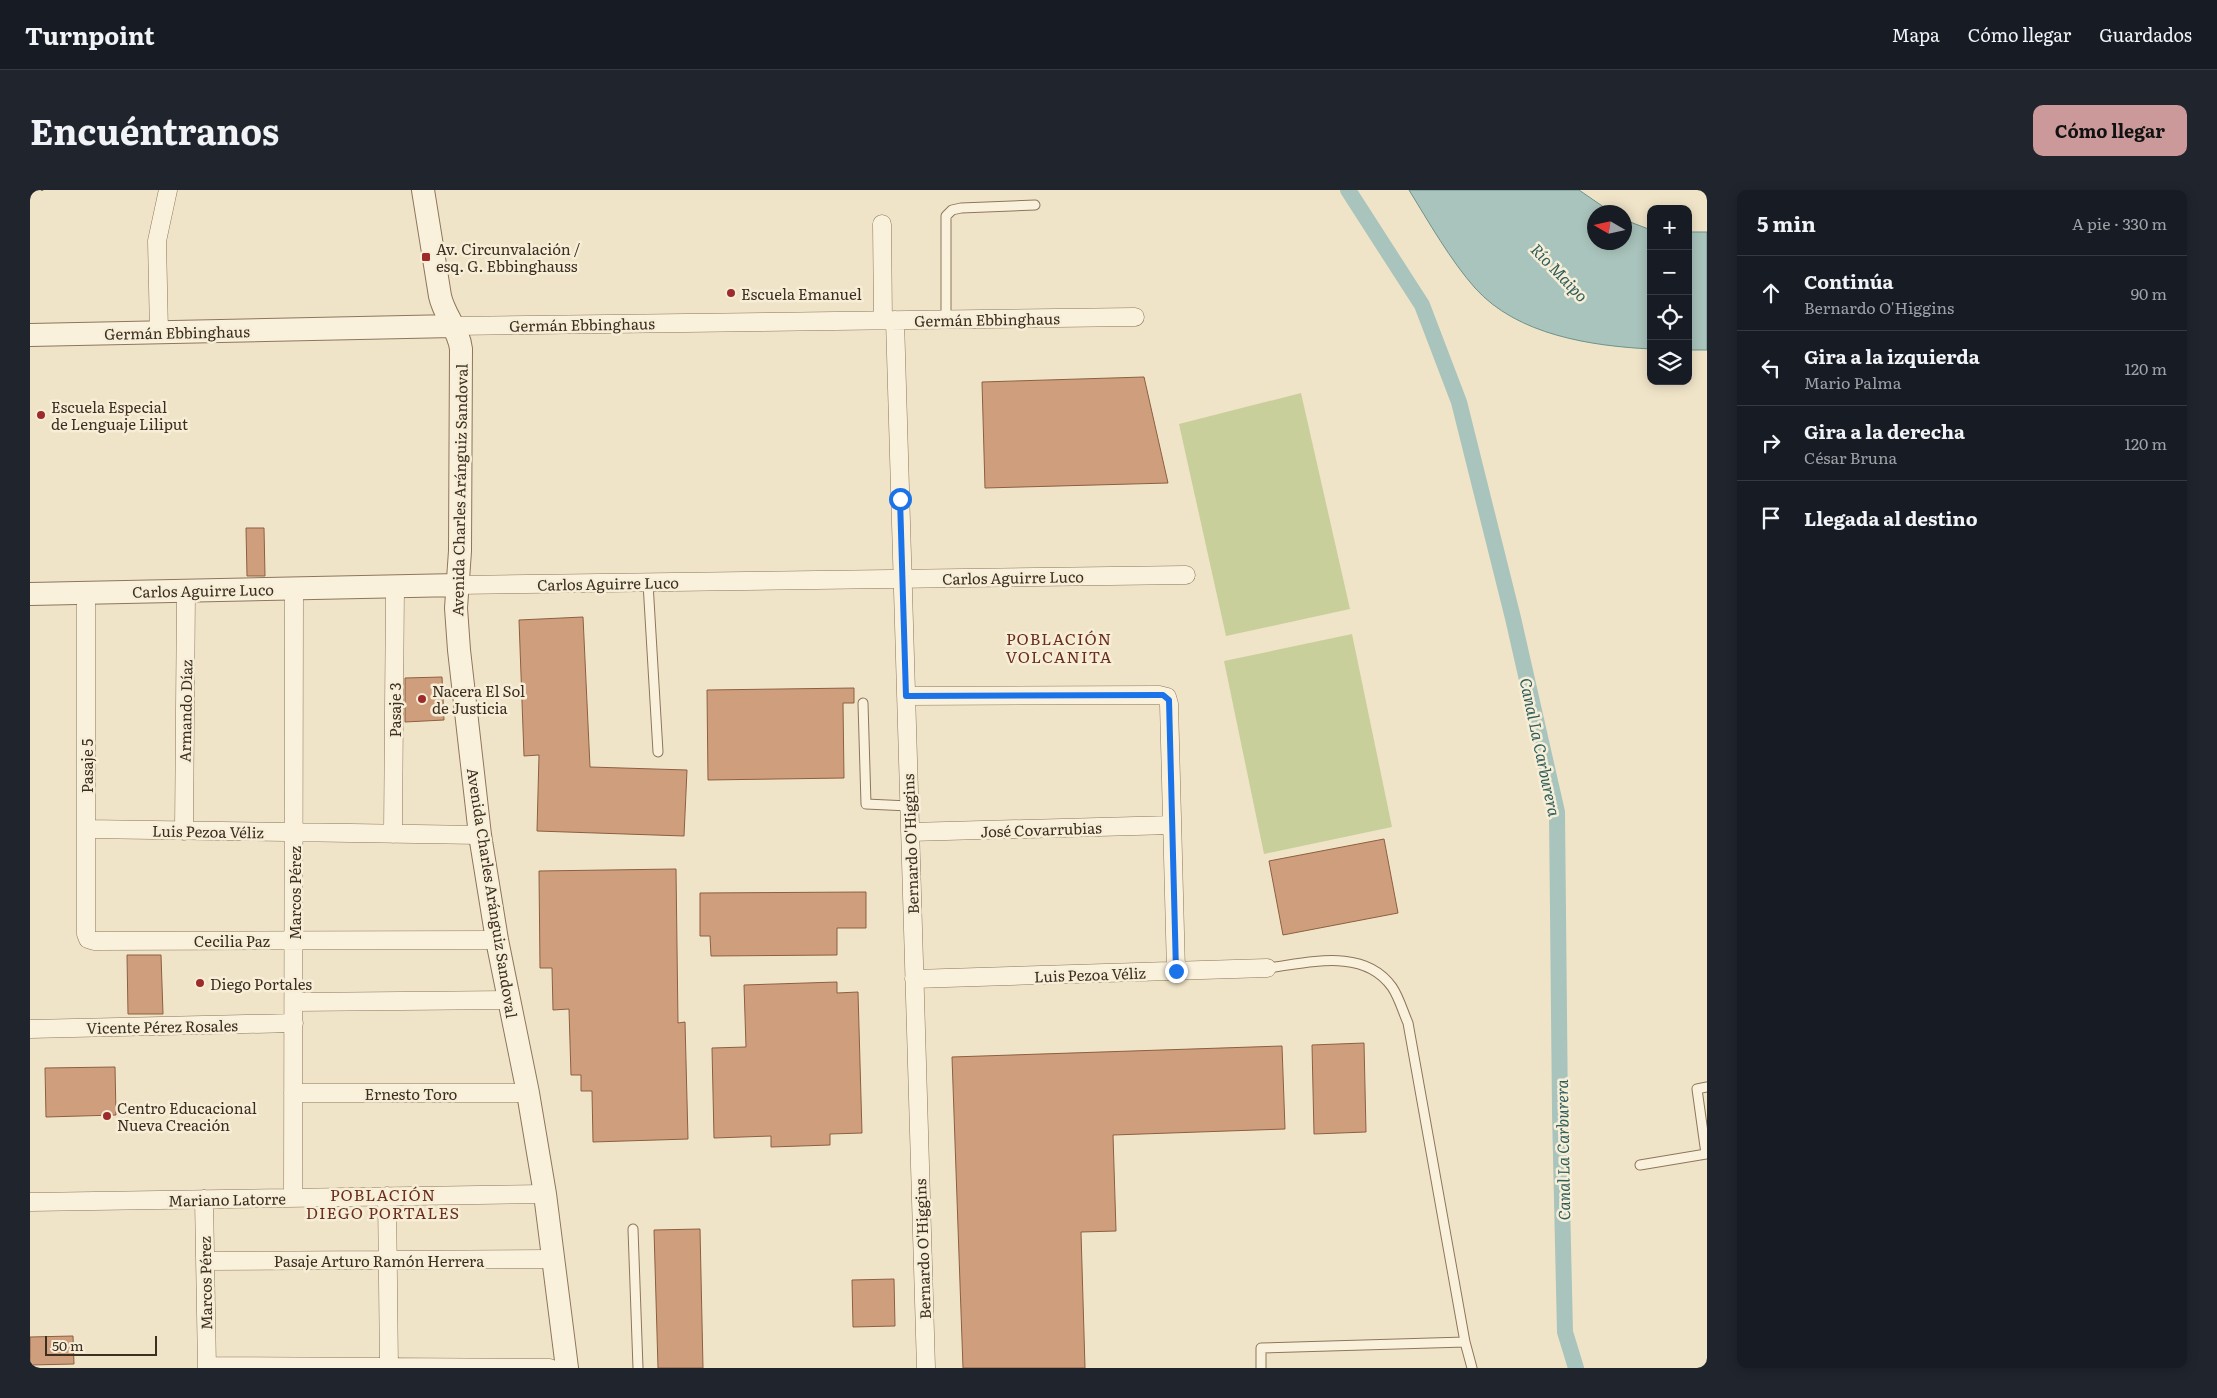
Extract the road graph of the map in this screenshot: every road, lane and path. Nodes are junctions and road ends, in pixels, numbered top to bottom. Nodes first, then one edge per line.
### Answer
1 (168, 190) edge
2 (423, 190) edge
3 (1035, 205) dead end
4 (882, 224) dead end
5 (1135, 317) dead end
6 (889, 320) junction
7 (946, 320) junction
8 (453, 326) junction
9 (158, 332) junction
10 (30, 335) edge
11 (1186, 575) dead end
12 (903, 579) junction
13 (648, 583) junction
14 (458, 585) junction
15 (395, 586) junction
16 (294, 589) junction
17 (186, 591) junction
18 (86, 593) junction
19 (30, 594) edge
20 (906, 696) junction
21 (863, 703) dead end
22 (658, 752) dead end
23 (909, 806) junction
24 (1172, 825) junction
25 (86, 829) junction
26 (184, 831) junction
27 (910, 832) junction
28 (294, 833) junction
29 (393, 834) junction
30 (480, 835) junction
31 (88, 939) joint
32 (294, 940) junction
33 (497, 940) junction
34 (1266, 968) joint
35 (1176, 971) junction
36 (914, 979) junction
37 (509, 1000) junction
38 (294, 1002) junction
39 (294, 1023) junction
40 (30, 1029) edge
41 (1707, 1087) edge
42 (293, 1093) junction
43 (528, 1093) junction
44 (1640, 1165) dead end
45 (545, 1194) junction
46 (387, 1196) junction
47 (293, 1198) junction
48 (204, 1199) junction
49 (30, 1202) edge
50 (633, 1229) dead end
51 (553, 1259) junction
52 (388, 1260) junction
53 (205, 1261) junction
54 (1465, 1342) junction
55 (206, 1367) edge
56 (389, 1368) edge
57 (550, 1368) edge
58 (567, 1368) edge
59 (638, 1368) edge
60 (926, 1368) edge
61 (1261, 1368) edge
62 (1472, 1368) edge

1 - 9 street
2 - 8 street, Avenida Charles Aránguiz Sandoval
3 - 7 lane
4 - 6 street, Bernardo O'Higgins
5 - 7 street, Germán Ebbinghaus
6 - 7 street, Germán Ebbinghaus
6 - 8 street, Germán Ebbinghaus
6 - 12 street, Bernardo O'Higgins
8 - 9 street, Germán Ebbinghaus
8 - 14 street, Avenida Charles Aránguiz Sandoval
9 - 10 street, Germán Ebbinghaus
11 - 12 street, Carlos Aguirre Luco
12 - 13 street, Carlos Aguirre Luco
12 - 20 street, Bernardo O'Higgins
13 - 14 street, Carlos Aguirre Luco
13 - 22 lane
14 - 15 street, Carlos Aguirre Luco
14 - 30 street, Avenida Charles Aránguiz Sandoval
15 - 16 street, Carlos Aguirre Luco
15 - 29 street, Pasaje 3
16 - 17 street, Carlos Aguirre Luco
16 - 28 street, Marcos Pérez
17 - 18 street, Carlos Aguirre Luco
17 - 26 street, Armando Díaz
18 - 19 street, Carlos Aguirre Luco
18 - 25 street, Pasaje 5
20 - 23 street, Bernardo O'Higgins
20 - 24 street
21 - 23 lane
23 - 27 street, Bernardo O'Higgins
24 - 27 street, José Covarrubias
24 - 35 street
25 - 26 street, Luis Pezoa Véliz
25 - 31 street, Pasaje 5
26 - 28 street, Luis Pezoa Véliz
27 - 36 street, Bernardo O'Higgins
28 - 29 street, Luis Pezoa Véliz
28 - 32 street, Marcos Pérez
29 - 30 street, Luis Pezoa Véliz
30 - 33 street, Avenida Charles Aránguiz Sandoval
31 - 32 street, Cecilia Paz
32 - 33 street, Cecilia Paz
32 - 38 street, Marcos Pérez
33 - 37 street, Avenida Charles Aránguiz Sandoval
34 - 35 street, Luis Pezoa Véliz
34 - 54 lane
35 - 36 street, Luis Pezoa Véliz
36 - 60 street, Bernardo O'Higgins
37 - 38 street
37 - 43 street, Avenida Charles Aránguiz Sandoval
38 - 39 street, Marcos Pérez
39 - 40 street, Vicente Pérez Rosales
39 - 42 street, Marcos Pérez
41 - 44 lane
42 - 43 street, Ernesto Toro
42 - 47 street, Marcos Pérez
43 - 45 street, Avenida Charles Aránguiz Sandoval
45 - 46 street, Mariano Latorre
45 - 51 street, Avenida Charles Aránguiz Sandoval
46 - 47 street, Mariano Latorre
46 - 52 street
47 - 48 street, Mariano Latorre
48 - 49 street, Mariano Latorre
48 - 53 street, Marcos Pérez
50 - 59 lane
51 - 52 street, Pasaje Arturo Ramón Herrera
51 - 58 street, Avenida Charles Aránguiz Sandoval
52 - 53 street, Pasaje Arturo Ramón Herrera
52 - 56 street
53 - 55 street, Marcos Pérez
54 - 61 lane
54 - 62 lane
55 - 56 street
56 - 57 street

